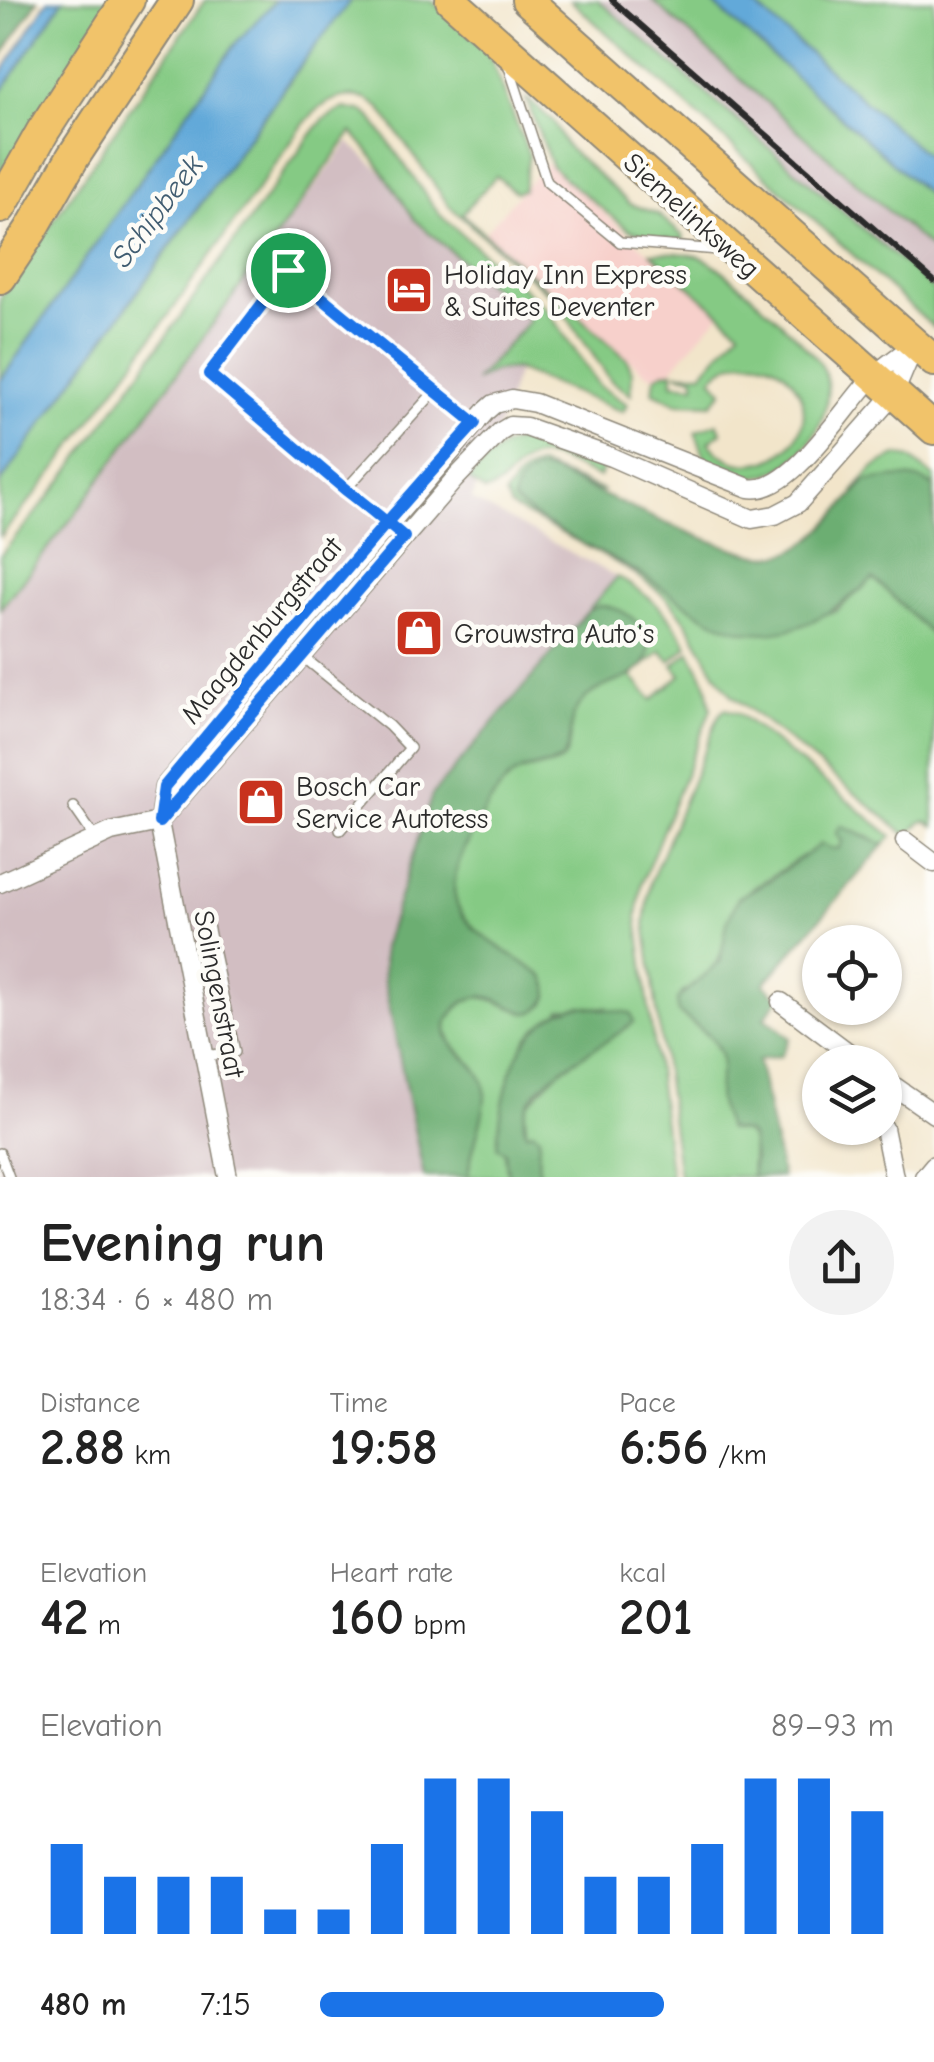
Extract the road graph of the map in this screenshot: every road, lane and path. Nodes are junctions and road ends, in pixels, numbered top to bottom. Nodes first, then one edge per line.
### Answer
1 (128, 0) edge
2 (176, 0) edge
3 (451, 0) edge
4 (526, 0) edge
5 (501, 45) junction
6 (33, 148) junction
7 (72, 157) junction
8 (0, 207) edge
9 (734, 252) junction
10 (0, 276) edge
11 (924, 352) edge
12 (884, 385) junction
13 (436, 390) junction
14 (475, 423) junction
15 (934, 429) edge
16 (620, 438) junction
17 (610, 458) junction
18 (346, 490) junction
19 (388, 524) junction
20 (404, 537) junction
21 (302, 656) junction
22 (73, 806) dead end
23 (159, 822) junction
24 (340, 830) dead end
25 (96, 839) junction
26 (905, 840) dead end
27 (934, 863) edge
28 (0, 883) edge
29 (206, 916) dead end
30 (781, 1002) dead end
31 (838, 1045) edge
32 (204, 1056) junction
33 (902, 1093) edge
34 (934, 1114) edge
35 (887, 1145) edge
36 (0, 1153) edge
37 (934, 1166) edge
38 (8, 1177) edge
39 (228, 1177) edge
40 (894, 1177) edge
41 (924, 1177) edge

1 - 6 highway
2 - 7 highway
3 - 5 main road, Siemelinksweg
4 - 11 main road, Siemelinksweg
5 - 9 main road, Siemelinksweg
5 - 9 lane
6 - 7 highway
6 - 8 highway
7 - 10 highway
9 - 12 main road, Siemelinksweg
11 - 12 street, Maagdenburgstraat
11 - 12 street, Maagdenburgstraat
12 - 15 main road, Siemelinksweg
12 - 16 street, Maagdenburgstraat
12 - 17 street, Maagdenburgstraat
13 - 14 lane
13 - 18 lane
13 - 18 lane
14 - 16 street, Maagdenburgstraat
14 - 19 street, Maagdenburgstraat
16 - 17 street
17 - 20 street, Maagdenburgstraat
18 - 19 lane
19 - 20 lane
19 - 23 street, Maagdenburgstraat
20 - 21 street, Maagdenburgstraat
21 - 23 street, Maagdenburgstraat
21 - 24 lane
22 - 25 lane
23 - 25 street
23 - 32 street, Solingenstraat
25 - 28 street
26 - 27 street
29 - 32 lane
30 - 31 street
32 - 39 street, Solingenstraat
33 - 34 street
35 - 40 street
36 - 38 lane
37 - 41 street

